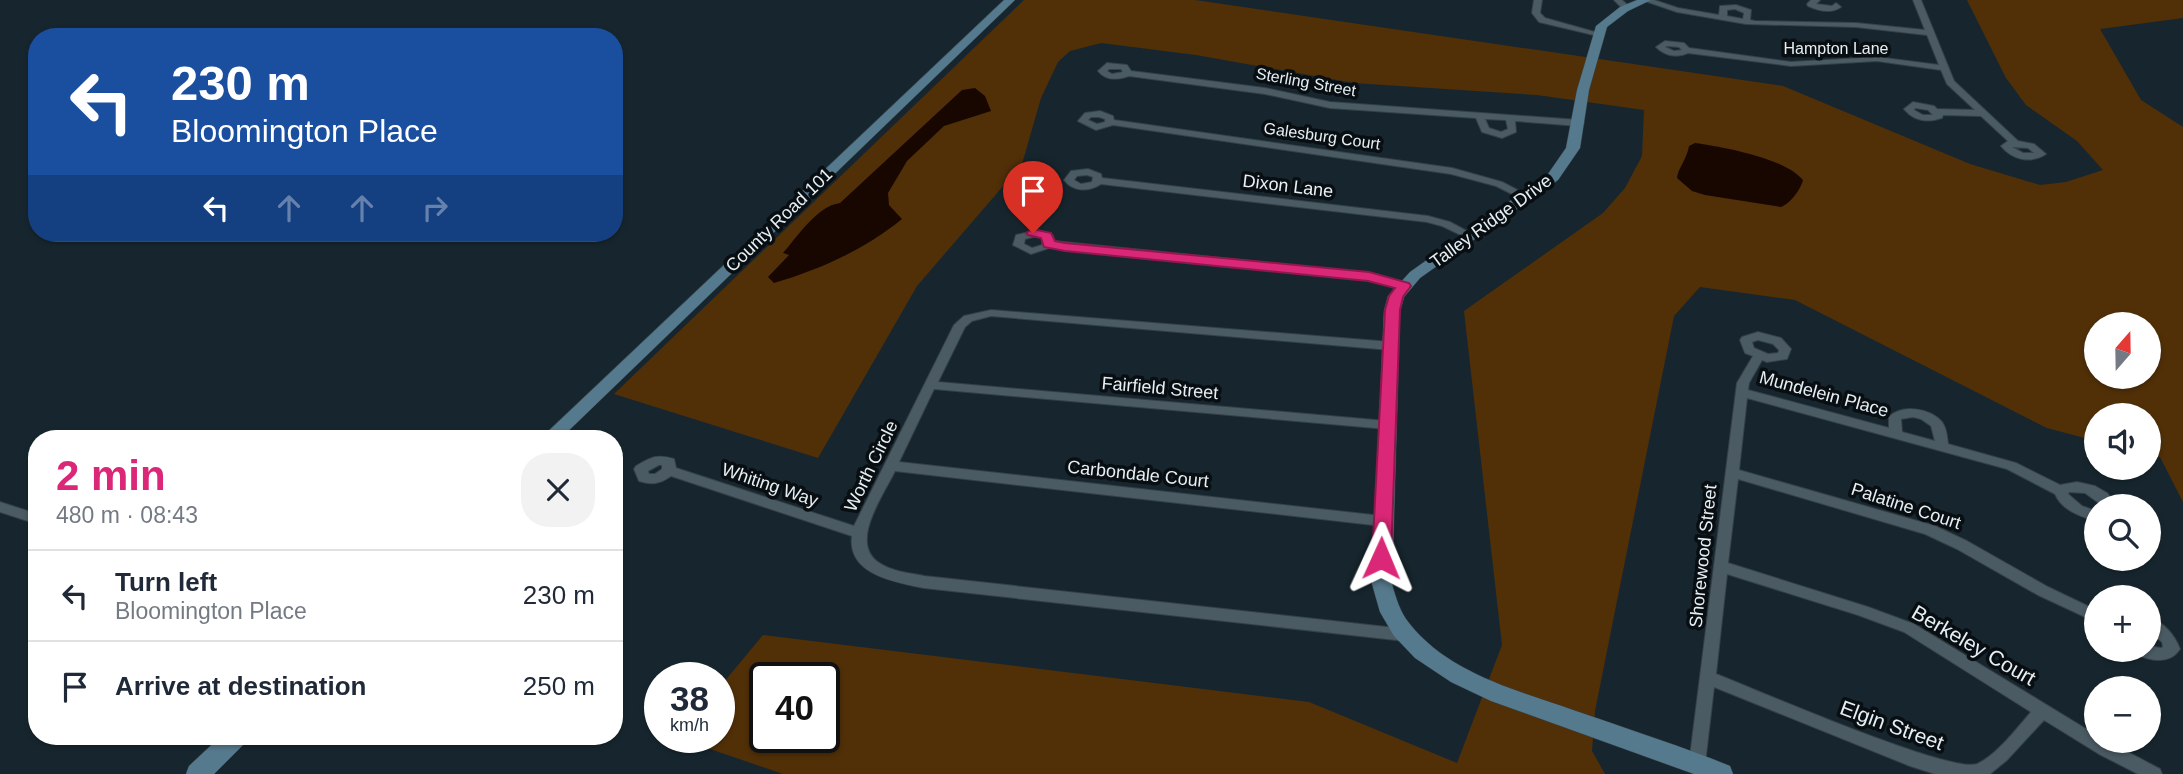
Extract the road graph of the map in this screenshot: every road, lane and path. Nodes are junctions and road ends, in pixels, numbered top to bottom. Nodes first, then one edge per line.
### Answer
1 (1010, 0) edge
2 (1538, 0) edge
3 (1646, 0) edge
4 (1816, 0) edge
5 (1821, 0) edge
6 (1917, 0) edge
7 (1623, 4) edge
8 (1829, 9) junction
9 (1723, 18) junction
10 (1746, 22) junction
11 (1844, 25) junction
12 (1930, 33) junction
13 (1598, 34) junction
14 (1687, 50) dead end
15 (1944, 68) junction
16 (1128, 73) dead end
17 (1938, 112) dead end
18 (1982, 113) junction
19 (1479, 116) junction
20 (1510, 117) junction
21 (1111, 122) dead end
22 (1579, 123) junction
23 (2015, 143) dead end
24 (1099, 181) dead end
25 (1526, 197) junction
26 (1471, 236) junction
27 (1049, 244) dead end
28 (1404, 286) junction
29 (1391, 346) junction
30 (1759, 356) dead end
31 (930, 385) junction
32 (1742, 393) junction
33 (1387, 425) junction
34 (557, 430) edge
35 (1896, 434) junction
36 (1942, 446) junction
37 (890, 466) junction
38 (669, 471) dead end
39 (1732, 473) junction
40 (2061, 491) junction
41 (2098, 494) edge
42 (0, 506) edge
43 (2084, 511) edge
44 (28, 516) edge
45 (1382, 521) junction
46 (858, 533) junction
47 (1720, 566) junction
48 (2084, 610) edge
49 (2161, 632) edge
50 (1405, 635) junction
51 (2161, 655) edge
52 (1709, 678) junction
53 (2043, 710) junction
54 (228, 745) edge
55 (1697, 764) junction
56 (198, 774) edge
57 (1721, 774) edge
58 (2154, 774) edge

1 - 34 street, County Road 101
2 - 13 street
3 - 7 street
3 - 9 street
4 - 8 street
5 - 8 street
6 - 12 street
7 - 13 street
8 - 11 street
9 - 10 street
9 - 10 street
10 - 11 street
11 - 12 street
12 - 15 street
13 - 22 street, Talley Ridge Drive
14 - 15 street, Hampton Lane
15 - 18 street
16 - 19 street, Sterling Street
17 - 18 street
18 - 23 street
19 - 20 street, Sterling Street
19 - 20 street
20 - 22 street, Sterling Street
21 - 25 street, Galesburg Court
22 - 25 street, Talley Ridge Drive
24 - 26 street, Dixon Lane
25 - 26 street, Talley Ridge Drive
26 - 28 street, Talley Ridge Drive
27 - 28 street
28 - 29 street
29 - 31 street, Worth Circle
29 - 33 street
30 - 32 street, Shorewood Street
31 - 33 street, Fairfield Street
31 - 37 street, Worth Circle
32 - 35 street, Mundelein Place
32 - 39 street, Shorewood Street
33 - 45 street
35 - 36 street, Mundelein Place
35 - 36 street, Mundelein Place
36 - 40 street, Mundelein Place
37 - 45 street, Carbondale Court
37 - 46 street, Worth Circle
38 - 46 street, Whiting Way
39 - 47 street, Shorewood Street
39 - 48 street, Palatine Court
40 - 41 street, Mundelein Place
40 - 43 street, Mundelein Place
42 - 44 street
45 - 50 street
46 - 50 street, Worth Circle
47 - 52 street, Shorewood Street
47 - 53 street, Berkeley Court
49 - 51 street
50 - 55 street
52 - 53 street, Elgin Street
52 - 55 street, Shorewood Street
53 - 58 street, Berkeley Court
54 - 56 street
55 - 57 street

